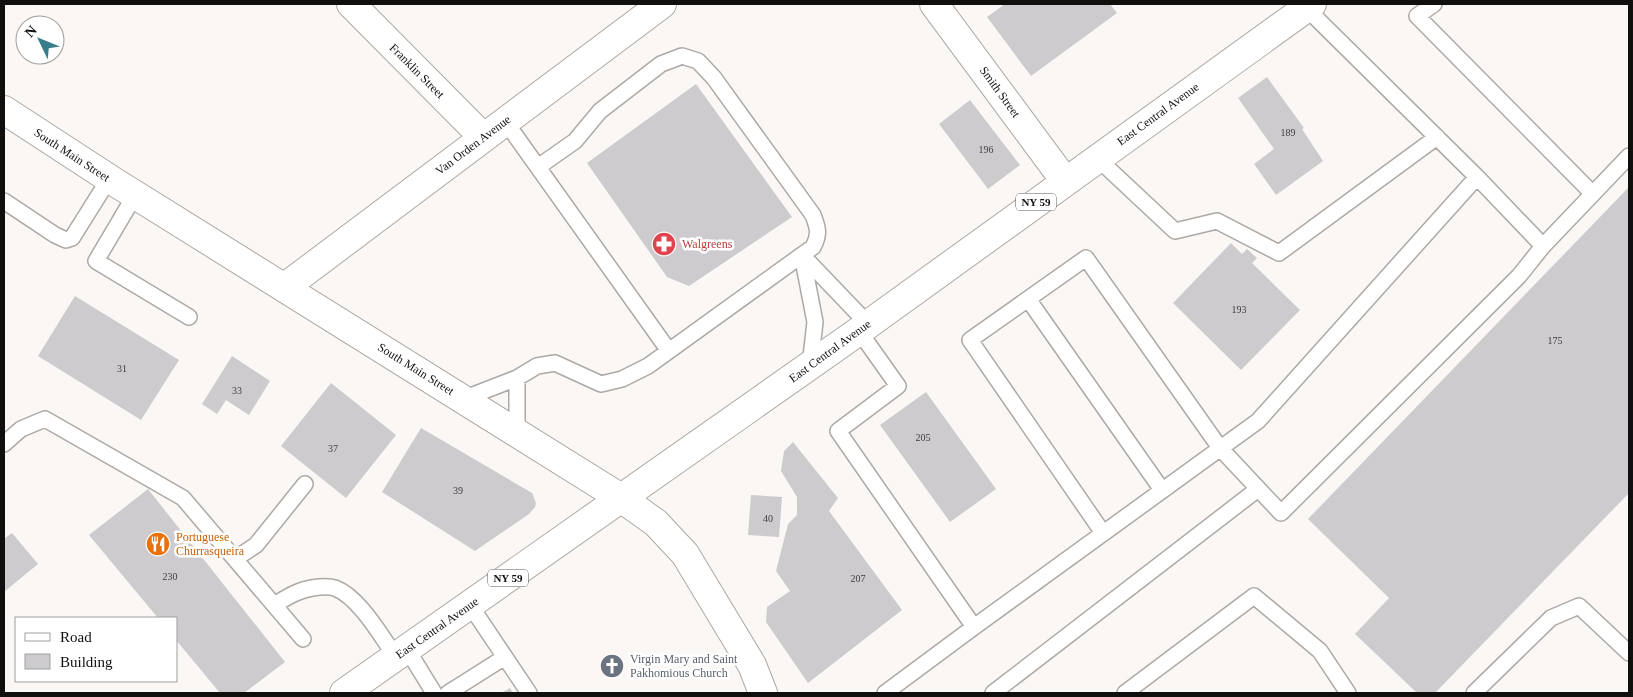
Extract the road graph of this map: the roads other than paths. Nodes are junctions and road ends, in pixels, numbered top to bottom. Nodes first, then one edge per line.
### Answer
1 (351, 4) edge
2 (662, 4) edge
3 (934, 4) edge
4 (1434, 4) edge
5 (1306, 5) edge
6 (4, 110) edge
7 (505, 121) junction
8 (483, 137) junction
9 (1437, 137) junction
10 (1629, 156) edge
11 (1097, 158) junction
12 (538, 167) junction
13 (1477, 177) junction
14 (109, 179) junction
15 (1065, 181) junction
16 (1592, 193) junction
17 (135, 195) junction
18 (4, 201) edge
19 (1543, 246) junction
20 (802, 255) junction
21 (285, 288) junction
22 (1028, 298) junction
23 (189, 317) dead end
24 (864, 327) junction
25 (669, 351) junction
26 (810, 366) junction
27 (518, 378) junction
28 (463, 399) junction
29 (517, 433) junction
30 (4, 444) edge
31 (1220, 448) junction
32 (305, 484) dead end
33 (1258, 489) junction
34 (1162, 490) junction
35 (621, 498) junction
36 (1103, 533) junction
37 (235, 559) junction
38 (274, 605) junction
39 (470, 605) junction
40 (974, 627) junction
41 (303, 639) dead end
42 (1629, 652) edge
43 (402, 653) junction
44 (505, 657) junction
45 (344, 693) edge
46 (434, 693) edge
47 (448, 693) edge
48 (529, 693) edge
49 (762, 693) edge
50 (885, 693) edge
51 (993, 693) edge
52 (1125, 693) edge
53 (1348, 693) edge
54 (1474, 693) edge

1 - 8 main road, Franklin Street
2 - 7 main road, Van Orden Avenue
3 - 15 main road, Smith Street
4 - 16 lane
5 - 9 lane
5 - 11 main road, East Central Avenue / NY 59
6 - 14 main road, South Main Street
7 - 8 main road, Van Orden Avenue
7 - 12 lane
8 - 21 main road, Van Orden Avenue
9 - 11 lane
9 - 13 lane
10 - 16 lane
11 - 15 main road, East Central Avenue / NY 59
12 - 20 lane
12 - 25 lane
13 - 19 lane
13 - 31 lane
14 - 17 main road, South Main Street
14 - 18 lane
15 - 24 main road, East Central Avenue / NY 59
16 - 19 lane
17 - 21 main road, South Main Street
17 - 23 lane
19 - 33 lane
20 - 24 lane
20 - 25 lane
20 - 26 lane
21 - 28 main road, South Main Street
22 - 31 lane
22 - 34 lane
22 - 36 lane
24 - 26 main road, East Central Avenue / NY 59
24 - 40 lane
25 - 27 lane
26 - 35 main road, East Central Avenue / NY 59
27 - 28 lane
27 - 29 lane
28 - 29 main road, South Main Street
29 - 35 main road, South Main Street
30 - 37 lane
31 - 33 lane
31 - 34 lane
32 - 37 lane
33 - 51 lane
34 - 36 lane
35 - 39 main road, East Central Avenue / NY 59
35 - 49 main road, South Main Street
36 - 40 lane
37 - 38 lane
38 - 41 lane
38 - 43 lane
39 - 43 main road, East Central Avenue / NY 59
39 - 44 lane
40 - 50 lane
42 - 54 lane
43 - 45 main road, East Central Avenue / NY 59
43 - 46 lane
44 - 47 lane
44 - 48 lane
52 - 53 lane

